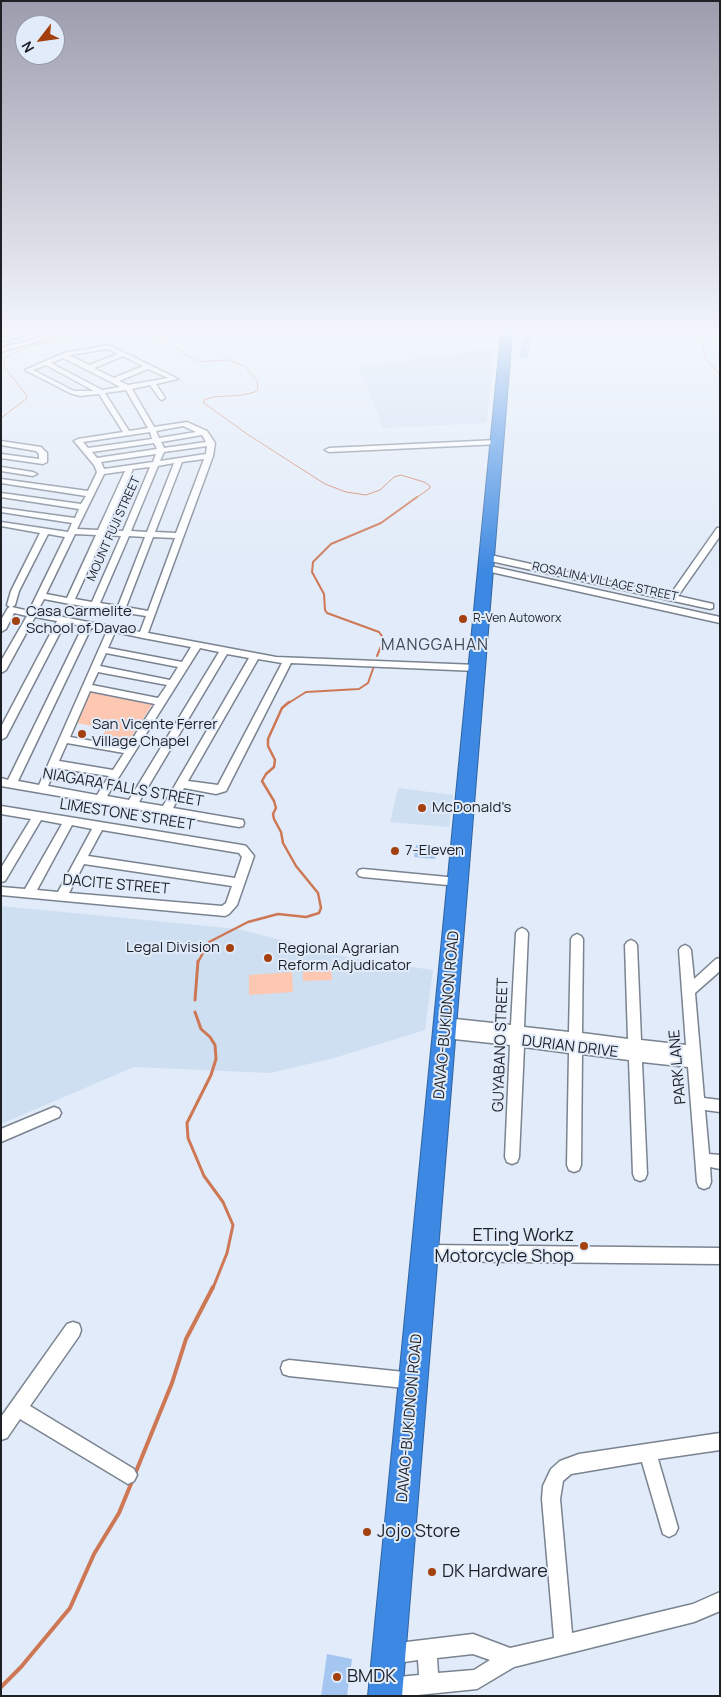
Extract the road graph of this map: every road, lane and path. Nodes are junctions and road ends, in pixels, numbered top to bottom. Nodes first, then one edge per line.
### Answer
1 (115, 413) edge
2 (143, 413) edge
3 (500, 413) edge
4 (152, 429) junction
5 (127, 433) junction
6 (204, 433) junction
7 (157, 440) junction
8 (497, 442) junction
9 (1, 443) edge
10 (211, 443) junction
11 (161, 450) junction
12 (329, 450) dead end
13 (86, 451) junction
14 (1, 456) edge
15 (209, 456) junction
16 (95, 461) junction
17 (180, 461) junction
18 (43, 462) junction
19 (156, 464) junction
20 (130, 468) junction
21 (1, 469) edge
22 (102, 472) junction
23 (33, 474) junction
24 (1, 482) edge
25 (24, 485) junction
26 (91, 494) junction
27 (1, 495) edge
28 (84, 508) junction
29 (1, 510) edge
30 (77, 521) junction
31 (1, 524) edge
32 (720, 530) edge
33 (45, 531) junction
34 (102, 532) junction
35 (72, 533) junction
36 (127, 534) junction
37 (151, 535) junction
38 (180, 536) junction
39 (486, 563) junction
40 (41, 596) junction
41 (672, 598) junction
42 (70, 600) junction
43 (95, 604) junction
44 (710, 606) dead end
45 (11, 608) junction
46 (121, 609) junction
47 (32, 614) junction
48 (152, 614) junction
49 (62, 620) junction
50 (720, 620) edge
51 (88, 625) junction
52 (1, 629) edge
53 (112, 629) junction
54 (143, 635) junction
55 (197, 645) junction
56 (103, 650) junction
57 (225, 650) junction
58 (254, 656) junction
59 (288, 661) junction
60 (184, 665) junction
61 (95, 668) junction
62 (477, 668) junction
63 (1, 670) edge
64 (172, 683) junction
65 (87, 687) junction
66 (161, 702) junction
67 (1, 737) edge
68 (64, 739) junction
69 (130, 751) junction
70 (53, 764) junction
71 (116, 774) junction
72 (6, 783) edge
73 (182, 784) junction
74 (42, 789) junction
75 (100, 799) junction
76 (132, 804) junction
77 (166, 810) junction
78 (3, 813) edge
79 (38, 816) junction
80 (69, 821) junction
81 (239, 822) dead end
82 (99, 825) junction
83 (81, 859) junction
84 (364, 873) dead end
85 (1, 878) edge
86 (458, 882) junction
87 (239, 883) junction
88 (1, 891) edge
89 (29, 893) junction
90 (61, 897) junction
91 (522, 933) dead end
92 (577, 939) dead end
93 (631, 945) dead end
94 (685, 950) dead end
95 (720, 963) edge
96 (688, 992) junction
97 (445, 1027) junction
98 (518, 1036) junction
99 (576, 1043) junction
100 (635, 1050) junction
101 (694, 1057) junction
102 (698, 1103) junction
103 (720, 1106) edge
104 (54, 1113) dead end
105 (1, 1136) edge
106 (512, 1158) dead end
107 (703, 1160) junction
108 (720, 1162) edge
109 (574, 1165) dead end
110 (640, 1174) dead end
111 (704, 1182) dead end
112 (425, 1253) junction
113 (720, 1256) edge
114 (73, 1330) dead end
115 (289, 1368) dead end
116 (414, 1381) junction
117 (18, 1408) junction
118 (1, 1432) edge
119 (720, 1441) edge
120 (648, 1454) junction
121 (128, 1475) dead end
122 (669, 1528) dead end
123 (720, 1601) edge
124 (564, 1645) junction
125 (426, 1650) junction
126 (389, 1654) junction
127 (510, 1658) junction
128 (430, 1684) junction
129 (386, 1692) edge

1 - 5 street
2 - 4 street
3 - 8 highway, DAVAO-BUKIDNON ROAD
4 - 5 street
4 - 6 street
4 - 7 street
5 - 13 street
6 - 7 street
6 - 10 street
7 - 11 street
7 - 13 street
8 - 12 street
8 - 39 highway, DAVAO-BUKIDNON ROAD
9 - 18 street
10 - 11 street
10 - 15 street
11 - 16 street
11 - 19 street, MOUNT FUJI STREET
13 - 16 street
14 - 18 street
15 - 17 street
15 - 38 street
16 - 22 street
17 - 19 street
17 - 37 street
18 - 23 street
19 - 20 street
19 - 36 street, MOUNT FUJI STREET
20 - 22 street
20 - 34 street
21 - 23 street
22 - 26 street
23 - 25 street
24 - 25 street
25 - 26 street
26 - 28 street
27 - 28 street
28 - 30 street
29 - 30 street
30 - 35 street
31 - 33 street
32 - 41 street
33 - 35 street
33 - 45 street
34 - 35 street
34 - 36 street
34 - 42 street
35 - 40 street
36 - 37 street
36 - 43 street, MOUNT FUJI STREET
37 - 38 street
37 - 46 street
38 - 48 street
39 - 41 street
39 - 50 street, ROSALINA VILLAGE STREET
39 - 62 highway, DAVAO-BUKIDNON ROAD
40 - 42 street
40 - 47 street
41 - 44 street
42 - 43 street
43 - 46 street
45 - 47 street
45 - 52 street
46 - 48 street
47 - 49 street
47 - 63 street
48 - 54 street
49 - 51 street
49 - 67 street
51 - 53 street
51 - 72 street
53 - 54 street
53 - 56 street
54 - 55 street
55 - 57 street
55 - 60 street
56 - 60 street
56 - 61 street
57 - 58 street
57 - 76 street
58 - 59 street
58 - 73 street
59 - 62 street
59 - 73 street
60 - 64 street
61 - 64 street
61 - 65 street
62 - 86 highway, DAVAO-BUKIDNON ROAD
64 - 66 street
65 - 66 street
65 - 68 street
66 - 69 street
68 - 69 street
68 - 70 street
69 - 71 street
70 - 71 street
70 - 74 street
71 - 75 street
72 - 74 street, NIAGARA FALLS STREET
73 - 77 street
74 - 75 street, NIAGARA FALLS STREET
75 - 76 street, NIAGARA FALLS STREET
76 - 77 street, NIAGARA FALLS STREET
77 - 81 street, NIAGARA FALLS STREET
78 - 79 street, LIMESTONE STREET
79 - 80 street, LIMESTONE STREET
79 - 85 street
80 - 82 street, LIMESTONE STREET
80 - 89 street
82 - 83 street
82 - 87 street, LIMESTONE STREET
83 - 87 street
83 - 90 street
84 - 86 street
86 - 97 highway, DAVAO-BUKIDNON ROAD
87 - 90 street, DACITE STREET
88 - 89 street, DACITE STREET
89 - 90 street, DACITE STREET
91 - 98 street, GUYABANO STREET
92 - 99 street
93 - 100 street
94 - 96 street, PARK LANE
95 - 96 street
96 - 101 street, PARK LANE
97 - 98 street, DURIAN DRIVE
97 - 112 highway, DAVAO-BUKIDNON ROAD
98 - 99 street, DURIAN DRIVE
98 - 106 street, GUYABANO STREET
99 - 100 street, DURIAN DRIVE
99 - 109 street
100 - 101 street, DURIAN DRIVE
100 - 110 street
101 - 102 street, PARK LANE
102 - 103 street
102 - 107 street, PARK LANE
104 - 105 street
107 - 108 street
107 - 111 street, PARK LANE
112 - 113 street
112 - 116 highway, DAVAO-BUKIDNON ROAD
114 - 117 street
115 - 116 street
116 - 126 highway, DAVAO-BUKIDNON ROAD
117 - 118 street
117 - 121 street
119 - 120 street
120 - 122 street
120 - 124 street
123 - 124 street
124 - 127 street
125 - 126 street
125 - 127 street
125 - 128 street
126 - 129 highway, DAVAO-BUKIDNON ROAD
127 - 128 street
128 - 129 street

